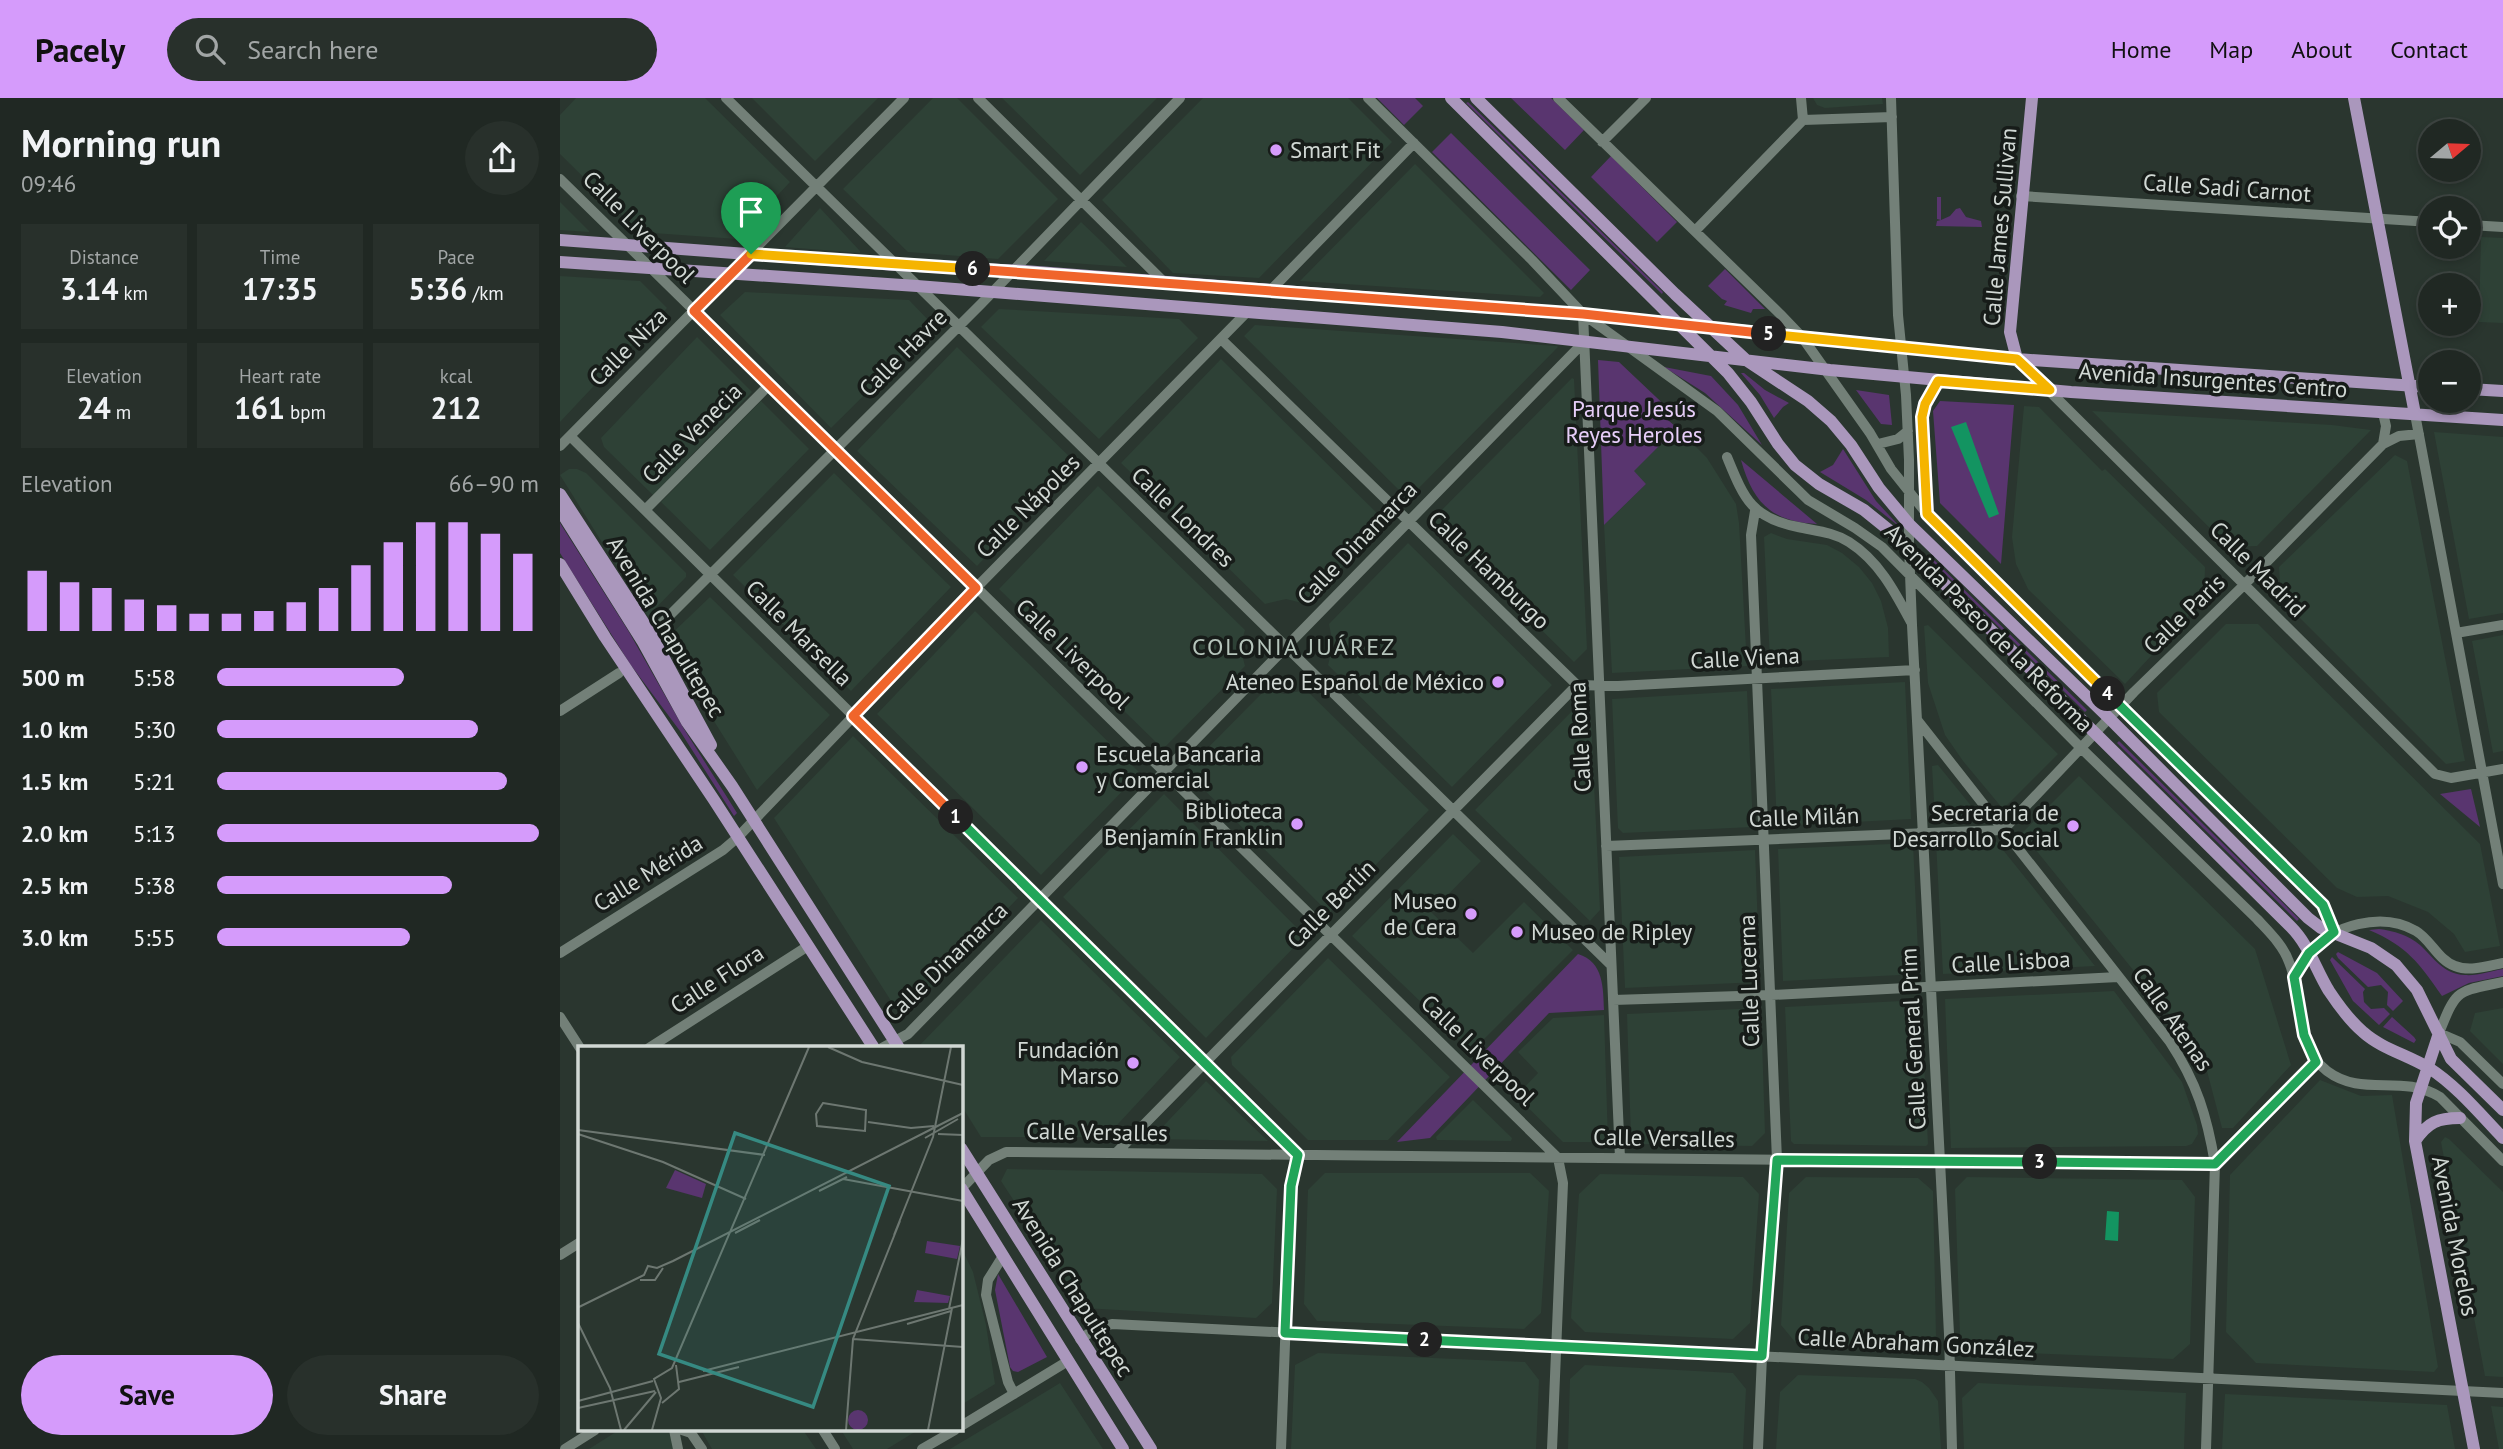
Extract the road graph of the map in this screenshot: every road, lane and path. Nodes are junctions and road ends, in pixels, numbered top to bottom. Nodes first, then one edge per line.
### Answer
1 (726, 98) edge
2 (904, 98) edge
3 (978, 98) edge
4 (1180, 98) edge
5 (1368, 98) edge
6 (1451, 98) edge
7 (1476, 98) edge
8 (1558, 98) edge
9 (1646, 98) edge
10 (1801, 98) edge
11 (1891, 98) edge
12 (2032, 98) edge
13 (2354, 98) edge
14 (1892, 117) junction
15 (1803, 120) junction
16 (1602, 142) junction
17 (1413, 143) junction
18 (560, 179) edge
19 (817, 187) junction
20 (2021, 196) junction
21 (1081, 200) junction
22 (2379, 219) junction
23 (2418, 221) edge
24 (2481, 226) edge
25 (2503, 227) edge
26 (1695, 231) junction
27 (560, 240) edge
28 (628, 246) junction
29 (751, 254) junction
30 (560, 262) edge
31 (896, 265) junction
32 (650, 268) junction
33 (1013, 270) junction
34 (731, 273) junction
35 (1164, 282) junction
36 (917, 286) junction
37 (1271, 290) junction
38 (992, 293) junction
39 (694, 311) junction
40 (1247, 312) junction
41 (1583, 314) junction
42 (1678, 324) junction
43 (958, 327) junction
44 (1711, 327) junction
45 (1802, 337) junction
46 (1221, 340) junction
47 (1584, 342) junction
48 (1627, 346) junction
49 (1901, 348) junction
50 (1711, 356) junction
51 (2017, 359) junction
52 (1746, 360) junction
53 (1824, 369) junction
54 (1905, 378) junction
55 (1938, 381) junction
56 (769, 385) junction
57 (2409, 386) junction
58 (2418, 386) edge
59 (2050, 390) junction
60 (2481, 390) edge
61 (2503, 391) edge
62 (2383, 413) junction
63 (2415, 414) junction
64 (2503, 420) edge
65 (1908, 431) junction
66 (2418, 434) junction
67 (570, 436) junction
68 (1878, 444) junction
69 (2383, 444) junction
70 (560, 446) edge
71 (835, 450) junction
72 (1727, 457) dead end
73 (1099, 464) junction
74 (1909, 493) junction
75 (560, 494) edge
76 (560, 510) edge
77 (645, 510) junction
78 (1755, 511) junction
79 (1927, 514) junction
80 (1408, 521) junction
81 (1909, 524) junction
82 (1909, 548) junction
83 (560, 564) edge
84 (1910, 574) junction
85 (710, 575) junction
86 (560, 579) edge
87 (2244, 585) junction
88 (976, 588) junction
89 (1912, 625) junction
90 (2503, 625) edge
91 (2456, 633) junction
92 (652, 634) junction
93 (1285, 646) junction
94 (1915, 670) junction
95 (619, 673) junction
96 (1757, 678) junction
97 (1577, 685) junction
98 (1599, 686) junction
99 (2122, 706) junction
100 (560, 711) edge
101 (853, 716) junction
102 (2110, 719) junction
103 (1917, 722) junction
104 (2096, 734) junction
105 (2082, 749) junction
106 (2503, 769) edge
107 (1164, 771) junction
108 (2482, 773) junction
109 (732, 786) junction
110 (714, 800) junction
111 (1454, 810) junction
112 (752, 820) junction
113 (2003, 830) junction
114 (1923, 833) junction
115 (737, 838) junction
116 (1763, 839) junction
117 (1606, 846) junction
118 (2503, 884) edge
119 (1040, 899) junction
120 (2334, 932) junction
121 (1331, 935) junction
122 (808, 946) junction
123 (560, 953) edge
124 (2309, 953) junction
125 (2503, 963) edge
126 (1611, 965) junction
127 (2118, 977) junction
128 (2294, 977) junction
129 (2503, 982) edge
130 (1931, 987) junction
131 (1771, 995) junction
132 (1613, 1000) junction
133 (560, 1017) edge
134 (2439, 1033) junction
135 (896, 1045) edge
136 (579, 1046) edge
137 (652, 1046) edge
138 (873, 1046) edge
139 (1205, 1062) junction
140 (2316, 1062) junction
141 (2428, 1068) junction
142 (2503, 1084) edge
143 (2420, 1088) junction
144 (2503, 1110) edge
145 (2460, 1118) junction
146 (2503, 1138) edge
147 (2415, 1141) junction
148 (962, 1150) edge
149 (1115, 1153) junction
150 (1298, 1155) junction
151 (1558, 1157) junction
152 (1620, 1158) junction
153 (1777, 1160) junction
154 (1940, 1161) junction
155 (2503, 1161) edge
156 (2215, 1164) junction
157 (977, 1173) junction
158 (962, 1187) edge
159 (962, 1190) edge
160 (578, 1244) edge
161 (560, 1255) edge
162 (1003, 1256) junction
163 (1285, 1333) junction
164 (1080, 1339) junction
165 (1556, 1346) junction
166 (1762, 1356) junction
167 (1068, 1361) junction
168 (1950, 1366) junction
169 (2209, 1379) junction
170 (2463, 1391) junction
171 (2503, 1393) edge
172 (1014, 1394) junction
173 (962, 1425) edge
174 (592, 1432) edge
175 (688, 1432) edge
176 (824, 1432) edge
177 (929, 1432) edge
178 (952, 1432) edge
179 (935, 1442) junction
180 (565, 1449) edge
181 (702, 1449) edge
182 (835, 1449) edge
183 (922, 1449) edge
184 (1123, 1449) edge
185 (1151, 1449) edge
186 (1281, 1449) edge
187 (1552, 1449) edge
188 (1758, 1449) edge
189 (1952, 1449) edge
190 (2206, 1449) edge
191 (2474, 1449) edge

1 - 19 street, Calle Londres
2 - 19 street, Calle Niza
3 - 21 street
4 - 21 street, Calle Havre
5 - 17 street, Avenida Paseo de la Reforma
6 - 42 main road, Avenida Paseo de la Reforma
7 - 44 main road, Avenida Paseo de la Reforma
8 - 16 street, Avenida Paseo de la Reforma
9 - 16 street
10 - 15 street
11 - 14 street, Calle General Prim
12 - 20 main road, Calle James Sullivan
13 - 22 main road
14 - 15 street
14 - 49 street, Calle General Prim
15 - 26 street
16 - 26 street, Avenida Paseo de la Reforma
17 - 37 street
17 - 41 street, Avenida Paseo de la Reforma
18 - 28 street, Calle Liverpool
19 - 29 street, Calle Niza
19 - 31 street, Calle Londres
20 - 22 street, Calle Sadi Carnot
20 - 51 main road, Calle James Sullivan
21 - 33 street, Calle Havre
21 - 35 street
22 - 23 street, Calle Sadi Carnot
22 - 57 main road
24 - 25 street
26 - 45 street, Avenida Paseo de la Reforma
27 - 28 main road, Avenida Insurgentes Centro
28 - 29 main road, Avenida Insurgentes Centro
28 - 32 street, Calle Liverpool
29 - 31 main road, Avenida Insurgentes Centro
29 - 34 street, Calle Niza
30 - 32 main road, Avenida Insurgentes Centro
31 - 33 main road, Avenida Insurgentes Centro
31 - 36 street, Calle Londres
32 - 34 main road, Avenida Insurgentes Centro
32 - 39 street, Calle Liverpool
33 - 35 main road, Avenida Insurgentes Centro
33 - 38 street, Calle Havre
34 - 36 main road, Avenida Insurgentes Centro
34 - 39 street, Calle Niza
35 - 37 main road, Avenida Insurgentes Centro
36 - 38 main road, Avenida Insurgentes Centro
36 - 43 street, Calle Londres
37 - 41 main road, Avenida Insurgentes Centro
38 - 40 main road, Avenida Insurgentes Centro
38 - 43 street, Calle Havre
39 - 56 street, Calle Liverpool
39 - 67 street, Calle Niza
40 - 46 street, Calle Nápoles
40 - 47 main road, Avenida Insurgentes Centro
41 - 42 main road, Avenida Insurgentes Centro
41 - 47 street, Calle Roma
41 - 48 street, Avenida Paseo de la Reforma
42 - 44 main road, Avenida Insurgentes Centro
42 - 50 main road, Avenida Paseo de la Reforma
43 - 71 street, Calle Havre
43 - 73 street, Calle Londres
44 - 45 main road, Avenida Insurgentes Centro
44 - 52 main road, Avenida Paseo de la Reforma
45 - 49 main road, Avenida Insurgentes Centro
45 - 53 street, Avenida Paseo de la Reforma
46 - 73 street, Calle Nápoles
46 - 80 street, Calle Hamburgo
47 - 48 main road, Avenida Insurgentes Centro
47 - 80 street, Calle Dinamarca
47 - 98 street, Calle Roma
48 - 50 main road, Avenida Insurgentes Centro
48 - 84 street, Avenida Paseo de la Reforma
49 - 51 main road, Avenida Insurgentes Centro
49 - 54 street, Calle General Prim
50 - 52 main road, Avenida Insurgentes Centro
50 - 82 main road, Avenida Paseo de la Reforma
51 - 57 main road, Avenida Insurgentes Centro
51 - 59 street, Calle Madrid
52 - 53 main road, Avenida Insurgentes Centro
52 - 81 main road, Avenida Paseo de la Reforma
53 - 54 main road, Avenida Insurgentes Centro
53 - 68 street, Avenida Paseo de la Reforma
54 - 55 main road, Avenida Insurgentes Centro
54 - 65 street, Calle General Prim
55 - 59 main road, Avenida Insurgentes Centro
55 - 79 main road
56 - 71 street, Calle Liverpool
56 - 77 street, Calle Venecia
57 - 58 main road, Avenida Insurgentes Centro
57 - 63 main road
59 - 62 main road, Avenida Insurgentes Centro
59 - 87 street, Calle Madrid
60 - 61 main road
62 - 63 main road, Avenida Insurgentes Centro
62 - 69 street
63 - 64 main road, Avenida Insurgentes Centro
63 - 66 street
65 - 68 street
65 - 74 street, Calle General Prim
66 - 69 street
66 - 91 street
67 - 70 street, Calle Niza
67 - 77 street, Calle Marsella
68 - 74 street, Avenida Paseo de la Reforma
69 - 87 street, Calle Paris
71 - 85 street, Calle Havre
71 - 88 street, Calle Liverpool
72 - 78 street
73 - 88 street, Calle Nápoles
73 - 93 street, Calle Londres
74 - 79 street, Avenida Paseo de la Reforma
74 - 81 street, Calle General Prim
75 - 92 main road, Avenida Chapultepec
76 - 109 main road, Avenida Chapultepec
77 - 85 street, Calle Marsella
78 - 89 street, Avenida Paseo de la Reforma
78 - 96 street, Calle Lucerna
79 - 99 street, Avenida Paseo de la Reforma
80 - 93 street, Calle Dinamarca
80 - 97 street, Calle Hamburgo
81 - 82 street, Calle General Prim
81 - 102 main road, Avenida Paseo de la Reforma
82 - 84 street, Calle General Prim
82 - 104 main road, Avenida Paseo de la Reforma
83 - 110 main road
84 - 89 street, Calle General Prim
84 - 105 street, Avenida Paseo de la Reforma
85 - 92 street, Calle Havre
85 - 101 street, Calle Marsella
86 - 95 main road
87 - 99 street, Calle Paris
87 - 108 street, Calle Madrid
88 - 101 street, Calle Nápoles
88 - 107 street, Calle Liverpool
89 - 94 street, Calle General Prim
90 - 91 street
91 - 108 street
92 - 109 main road, Avenida Chapultepec
93 - 107 street, Calle Dinamarca
93 - 111 street, Calle Londres
94 - 96 street, Calle Viena
94 - 103 street, Calle General Prim
95 - 100 street
95 - 110 main road
96 - 98 street, Calle Viena
96 - 116 street, Calle Lucerna
97 - 98 street, Calle Viena
97 - 111 street, Calle Berlín
98 - 117 street, Calle Roma
99 - 102 street, Calle Paris
99 - 120 street, Avenida Paseo de la Reforma
101 - 112 street, Calle Nápoles
101 - 119 street, Calle Marsella
102 - 104 street, Calle Paris
102 - 120 main road, Avenida Paseo de la Reforma
103 - 113 street, Calle Atenas
103 - 114 street, Calle General Prim
104 - 105 street, Calle Paris
104 - 124 main road, Avenida Paseo de la Reforma
105 - 113 street, Calle Paris
105 - 128 street, Avenida Paseo de la Reforma
106 - 108 street, Calle Madrid
107 - 119 street, Calle Dinamarca
107 - 121 street, Calle Liverpool
108 - 118 street
109 - 112 main road, Avenida Chapultepec
110 - 115 main road
111 - 121 street, Calle Berlín
111 - 126 street, Calle Londres
112 - 115 street, Calle Mérida
112 - 135 main road, Avenida Chapultepec
113 - 114 street, Calle Milán
113 - 127 street, Calle Atenas
114 - 116 street, Calle Milán
114 - 130 street, Calle General Prim
115 - 122 main road
115 - 123 street, Calle Mérida
116 - 117 street, Calle Milán
116 - 131 street, Calle Lucerna
117 - 126 street, Calle Roma
119 - 135 street, Calle Dinamarca
119 - 139 street, Calle Marsella
120 - 124 street
120 - 125 street
120 - 134 main road, Avenida Paseo de la Reforma
121 - 139 street, Calle Berlín
121 - 151 street, Calle Liverpool
122 - 137 street, Calle Flora
122 - 138 main road
124 - 128 street
124 - 141 main road, Avenida Paseo de la Reforma
126 - 132 street, Calle Roma
127 - 130 street, Calle Lisboa
127 - 156 street, Calle Atenas
128 - 140 street, Avenida Paseo de la Reforma
129 - 134 street
130 - 131 street, Calle Lisboa
130 - 154 street, Calle General Prim
131 - 132 street, Calle Lisboa
131 - 153 street, Calle Lucerna
132 - 152 street, Calle Roma
133 - 136 street
134 - 141 main road, Avenida Morelos
134 - 142 street
134 - 144 main road, Avenida Paseo de la Reforma
139 - 149 street, Calle Berlín
139 - 150 street, Calle Marsella
140 - 143 street
140 - 156 street
141 - 143 main road, Avenida Morelos
141 - 146 main road, Avenida Paseo de la Reforma
143 - 145 street
143 - 147 main road, Avenida Morelos
145 - 147 main road
145 - 155 street
147 - 170 main road, Avenida Morelos
148 - 157 main road, Avenida Chapultepec
149 - 150 street, Calle Versalles
149 - 157 street, Calle Versalles
150 - 151 street, Calle Versalles
150 - 163 street
151 - 152 street, Calle Versalles
151 - 165 street
152 - 153 street, Calle Versalles
153 - 154 street, Calle Versalles
153 - 166 street, Calle Lucerna
154 - 156 street, Calle Versalles
154 - 168 street, Calle General Prim
156 - 169 street, Calle Atenas
157 - 158 street, Calle Versalles
157 - 164 main road, Avenida Chapultepec
159 - 162 main road, Avenida Chapultepec
160 - 161 street
162 - 167 main road, Avenida Chapultepec
162 - 172 street
163 - 164 street, Calle Abraham González
163 - 165 street, Calle Abraham González
163 - 186 street
164 - 185 main road, Avenida Chapultepec
165 - 166 street, Calle Abraham González
165 - 187 street
166 - 168 street, Calle Abraham González
166 - 188 street, Calle Lucerna
167 - 172 street
167 - 184 main road, Avenida Chapultepec
168 - 169 street, Calle Abraham González
168 - 189 street, Calle General Prim
169 - 170 street, Calle Abraham González
169 - 190 street, Calle Atenas
170 - 171 street, Calle Abraham González
170 - 191 main road, Avenida Morelos
172 - 173 street
174 - 180 street
175 - 181 street
176 - 182 street
177 - 179 street
178 - 179 street
179 - 183 street

